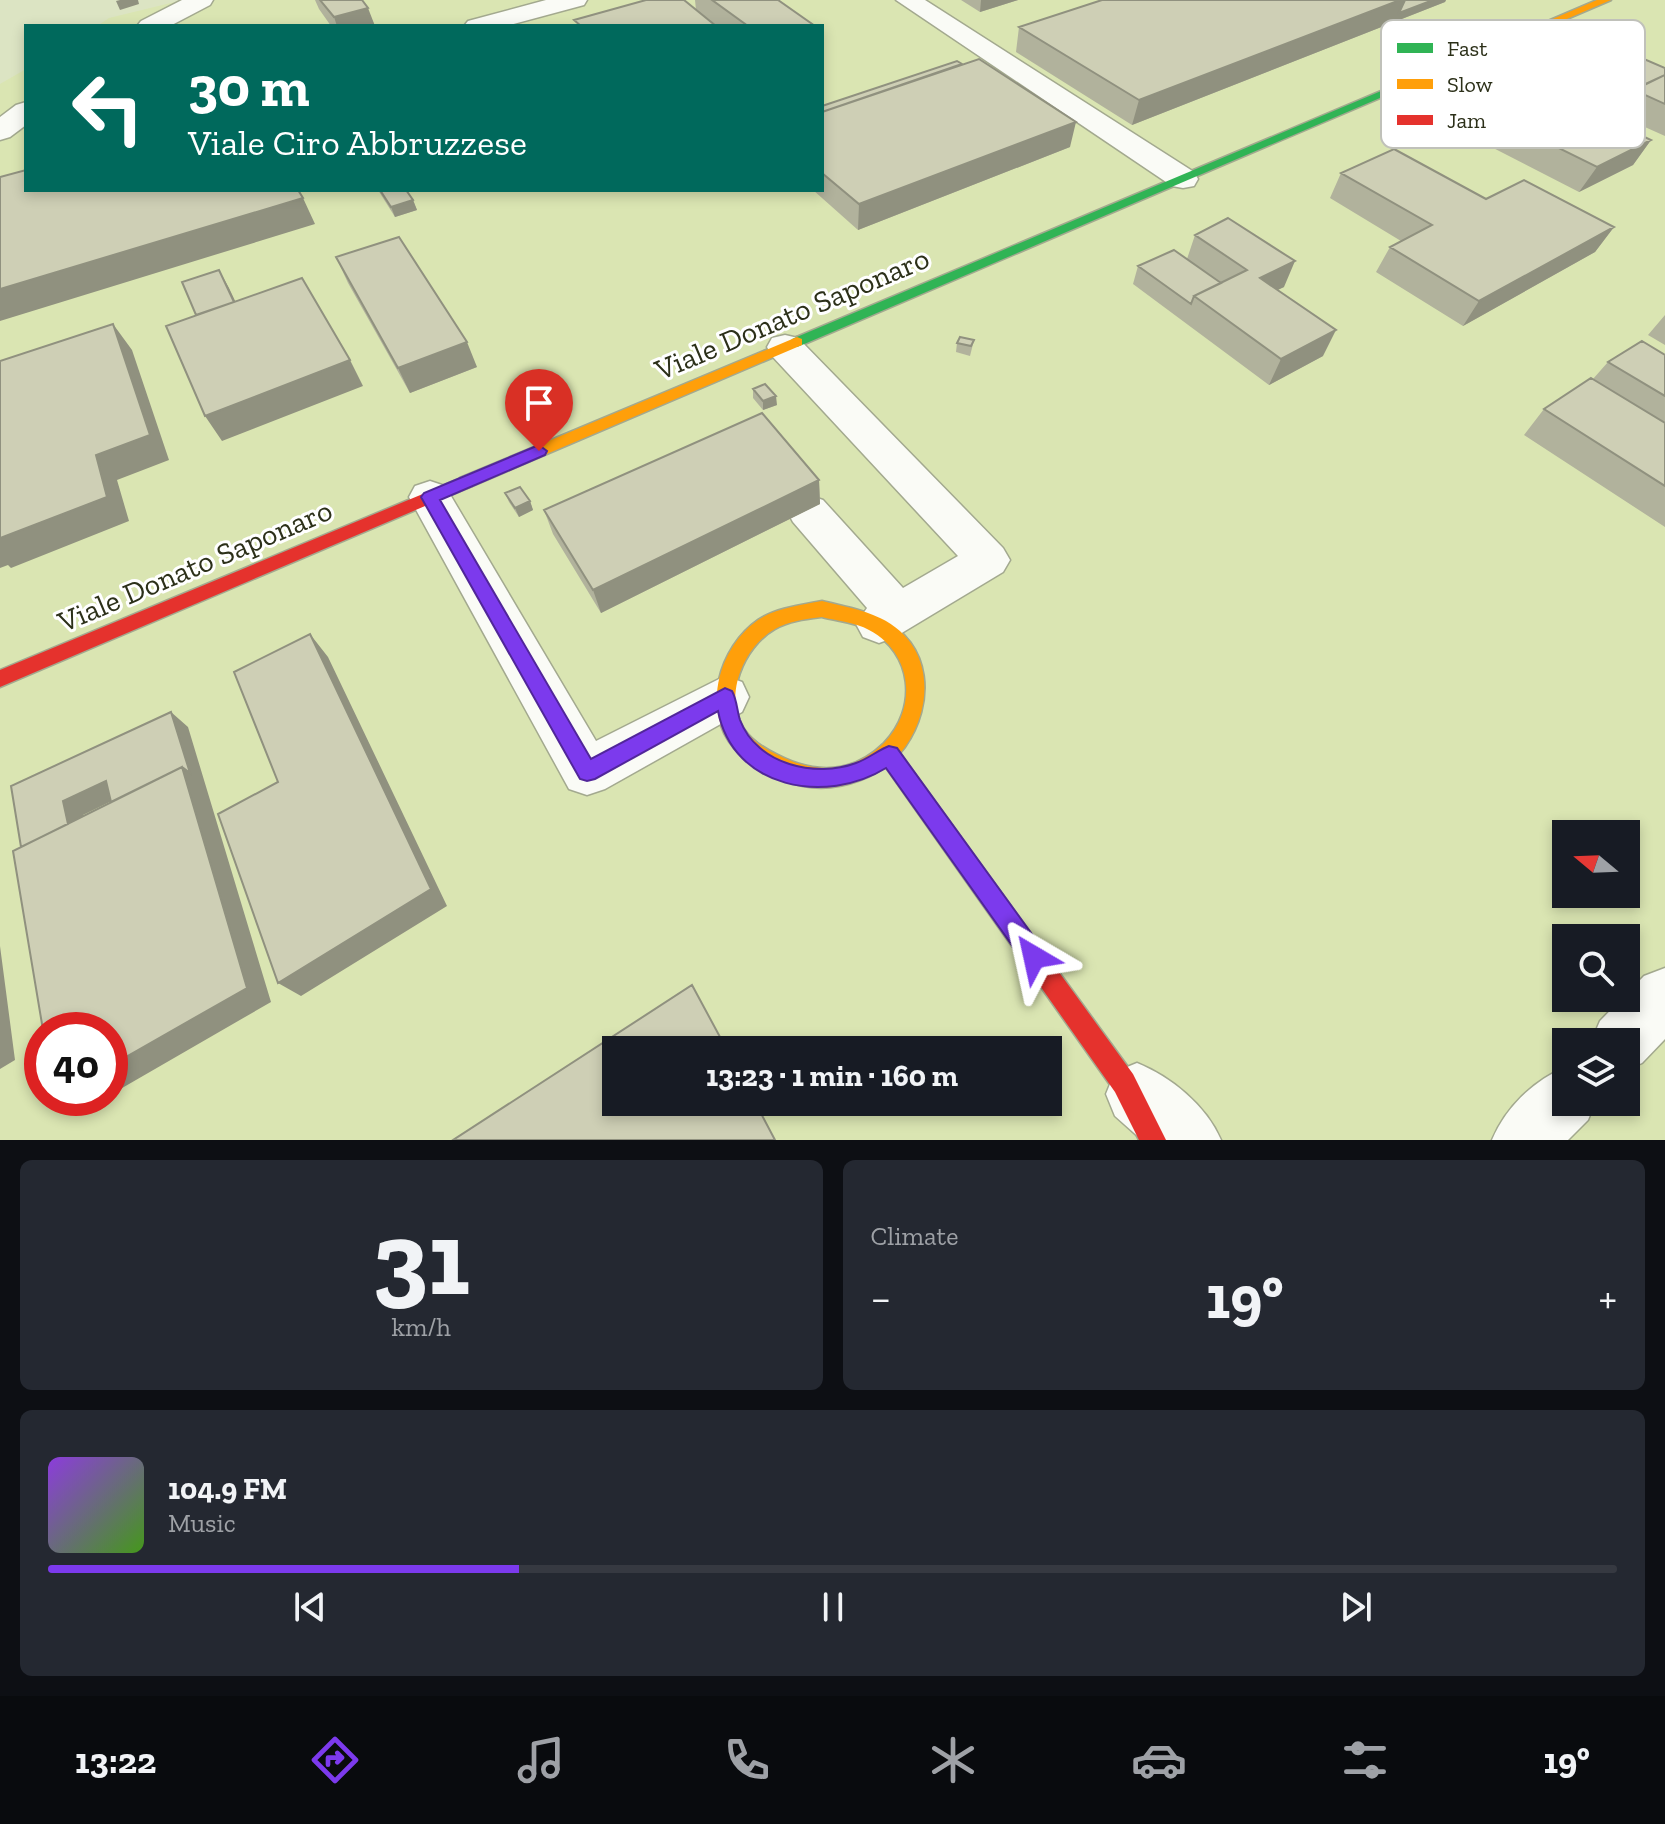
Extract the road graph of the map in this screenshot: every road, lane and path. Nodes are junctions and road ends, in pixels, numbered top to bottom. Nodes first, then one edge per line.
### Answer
1 (201, 0) edge
2 (575, 0) edge
3 (908, 0) edge
4 (1606, 0) edge
5 (1559, 20) edge
6 (154, 24) edge
7 (485, 24) edge
8 (1381, 95) edge
9 (24, 113) edge
10 (0, 131) edge
11 (24, 146) edge
12 (0, 152) edge
13 (1183, 179) junction
14 (785, 347) junction
15 (430, 497) junction
16 (808, 511) edge
17 (888, 619) junction
18 (0, 679) edge
19 (725, 697) junction
20 (889, 755) junction
21 (1665, 997) edge
22 (1635, 1028) edge
23 (1124, 1083) junction
24 (1552, 1112) edge
25 (1153, 1140) edge
26 (1189, 1140) edge
27 (1524, 1140) edge

1 - 6 street
2 - 7 street
3 - 13 street
4 - 5 street, Viale Donato Saponaro
8 - 13 street, Viale Donato Saponaro
9 - 10 street
11 - 12 street
13 - 14 street, Viale Donato Saponaro
14 - 15 street, Viale Donato Saponaro
14 - 17 street
15 - 18 street, Viale Donato Saponaro
15 - 19 street
16 - 17 street
17 - 19 street
17 - 20 street
19 - 20 street
20 - 23 street
21 - 22 street
23 - 25 street
23 - 26 street
24 - 27 street

